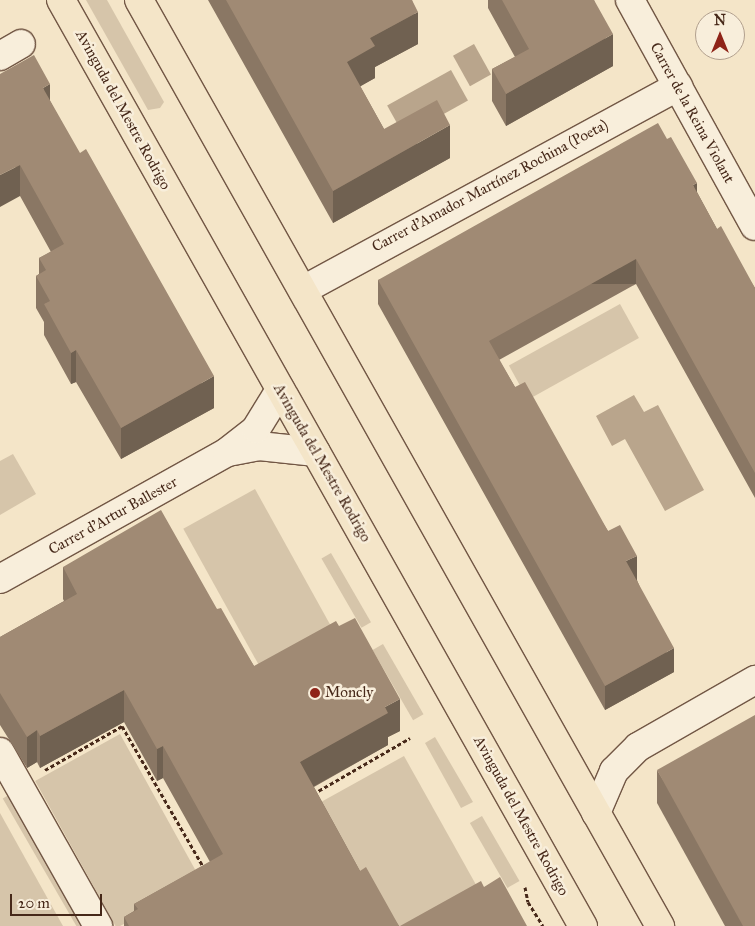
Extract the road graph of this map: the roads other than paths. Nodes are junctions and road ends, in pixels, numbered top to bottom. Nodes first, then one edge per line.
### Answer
1 (62, 0) edge
2 (139, 0) edge
3 (630, 0) edge
4 (678, 86) junction
5 (755, 226) edge
6 (303, 290) junction
7 (280, 390) junction
8 (227, 452) junction
9 (316, 452) junction
10 (0, 579) edge
11 (755, 680) edge
12 (0, 752) edge
13 (596, 813) junction
14 (98, 926) edge
15 (583, 926) edge
16 (660, 926) edge

1 - 7 main road, Avinguda del Mestre Rodrigo
2 - 6 main road
3 - 4 street, Carrer de la Reina Violant
4 - 5 street, Carrer de la Reina Violant
4 - 6 street, Carrer d'Amador Martínez Rochina (Poeta)
6 - 13 main road
7 - 8 street, Carrer d'Artur Ballester
7 - 9 main road, Avinguda del Mestre Rodrigo
8 - 9 street, Carrer d'Artur Ballester
8 - 10 street, Carrer d'Artur Ballester
9 - 15 main road, Avinguda del Mestre Rodrigo
11 - 13 street
12 - 14 street
13 - 16 main road

